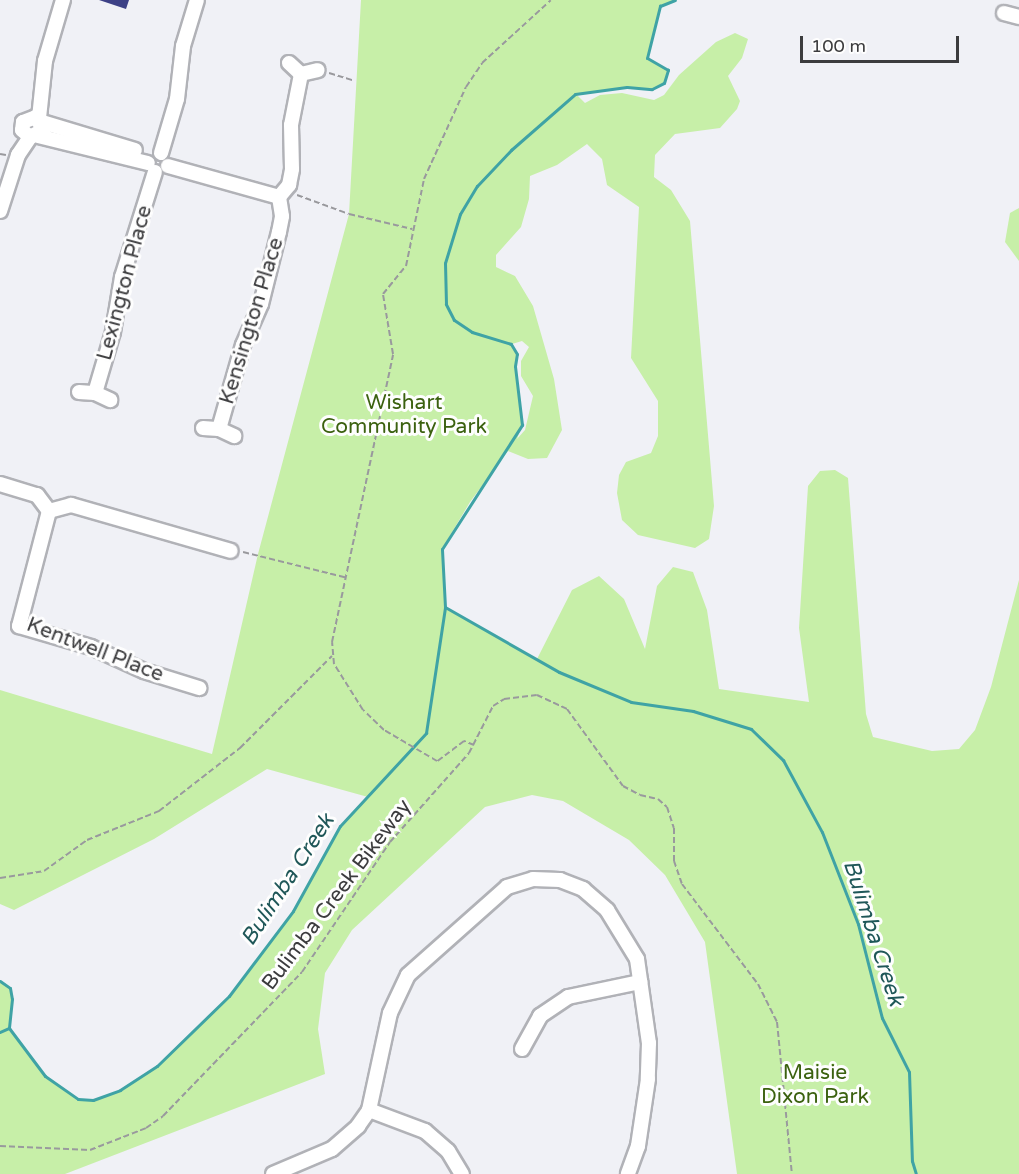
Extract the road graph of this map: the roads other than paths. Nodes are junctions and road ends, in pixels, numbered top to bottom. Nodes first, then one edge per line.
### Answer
1 (63, 0) edge
2 (197, 0) edge
3 (1004, 13) dead end
4 (1019, 17) edge
5 (289, 63) dead end
6 (318, 70) road end
7 (301, 74) junction
8 (36, 120) junction
9 (34, 136) junction
10 (157, 162) junction
11 (281, 194) junction
12 (0, 211) edge
13 (79, 392) dead end
14 (96, 393) junction
15 (110, 400) dead end
16 (203, 428) dead end
17 (219, 429) junction
18 (234, 436) dead end
19 (0, 484) edge
20 (49, 510) junction
21 (231, 550) road end
22 (200, 688) dead end
23 (640, 982) junction
24 (522, 1049) dead end
25 (369, 1110) junction
26 (310, 1160) junction
27 (273, 1174) edge
28 (316, 1174) edge
29 (462, 1174) edge
30 (628, 1174) edge

1 - 8 street
2 - 10 street, Lexington Place
3 - 4 street
5 - 7 street
6 - 7 street
7 - 11 street, Kensington Place
8 - 9 street
8 - 9 street
8 - 10 street
9 - 10 street
9 - 12 street
10 - 11 street
10 - 14 street, Lexington Place
11 - 17 street, Kensington Place
13 - 14 street
14 - 15 street
16 - 17 street, Kensington Place
17 - 18 street, Kensington Place
19 - 20 street
20 - 21 street
20 - 22 street, Kentwell Place
23 - 24 street
23 - 25 street
23 - 30 street
25 - 26 street
25 - 29 street
26 - 27 street
26 - 28 street

